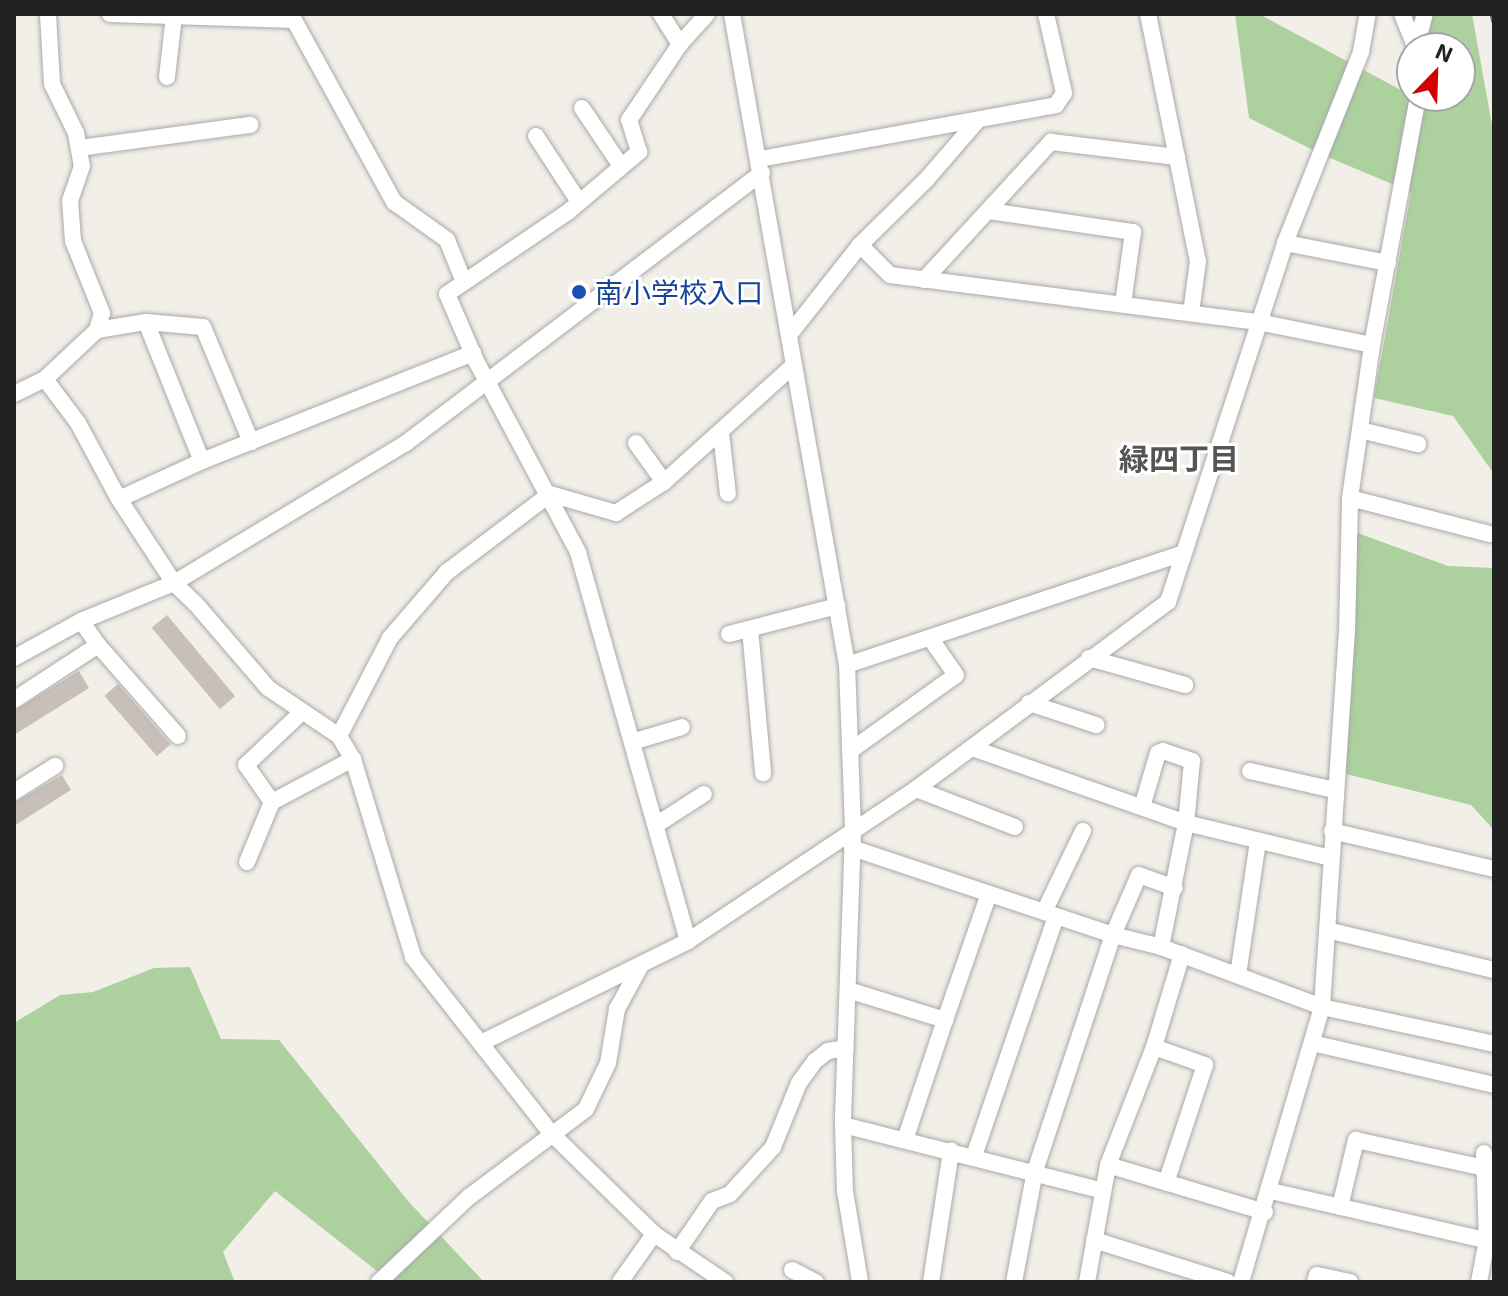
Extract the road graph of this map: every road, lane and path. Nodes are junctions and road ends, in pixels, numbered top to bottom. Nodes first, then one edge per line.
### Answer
1 (48, 14) edge
2 (110, 14) edge
3 (661, 14) edge
4 (707, 14) edge
5 (732, 14) edge
6 (1148, 14) edge
7 (1368, 14) edge
8 (1047, 15) edge
9 (174, 16) junction
10 (201, 16) edge
11 (680, 44) junction
12 (167, 77) dead end
13 (582, 108) dead end
14 (1415, 112) edge
15 (976, 122) junction
16 (250, 125) dead end
17 (536, 136) dead end
18 (79, 148) junction
19 (1177, 157) junction
20 (621, 166) junction
21 (761, 166) junction
22 (579, 202) junction
23 (989, 211) junction
24 (1285, 243) junction
25 (860, 245) junction
26 (1388, 263) junction
27 (924, 280) junction
28 (464, 282) junction
29 (1123, 304) junction
30 (1191, 313) junction
31 (146, 322) junction
32 (1258, 322) junction
33 (97, 330) junction
34 (789, 335) junction
35 (1372, 345) junction
36 (473, 353) junction
37 (793, 366) junction
38 (45, 379) junction
39 (489, 381) junction
40 (14, 394) edge
41 (1360, 430) junction
42 (721, 433) junction
43 (251, 442) junction
44 (636, 443) dead end
45 (1418, 444) dead end
46 (202, 461) junction
47 (664, 482) junction
48 (550, 494) junction
49 (728, 494) dead end
50 (1350, 498) junction
51 (119, 499) junction
52 (1489, 534) dead end
53 (1183, 553) junction
54 (174, 583) junction
55 (837, 606) junction
56 (81, 621) junction
57 (750, 629) junction
58 (729, 634) dead end
59 (930, 638) junction
60 (98, 645) junction
61 (14, 658) edge
62 (1089, 658) junction
63 (847, 665) junction
64 (1185, 685) dead end
65 (14, 700) edge
66 (1029, 703) junction
67 (302, 712) junction
68 (1096, 725) dead end
69 (682, 727) dead end
70 (178, 736) dead end
71 (339, 736) junction
72 (632, 742) junction
73 (972, 748) junction
74 (850, 751) junction
75 (353, 759) junction
76 (55, 766) dead end
77 (1250, 771) dead end
78 (763, 773) dead end
79 (916, 789) junction
80 (1334, 790) junction
81 (14, 792) edge
82 (704, 794) dead end
83 (272, 802) junction
84 (1142, 807) junction
85 (1186, 823) junction
86 (656, 825) junction
87 (1015, 827) dead end
88 (1083, 831) dead end
89 (1332, 831) junction
90 (852, 840) junction
91 (1258, 841) junction
92 (1331, 858) junction
93 (247, 862) dead end
94 (1494, 869) edge
95 (1175, 888) junction
96 (989, 894) junction
97 (1050, 914) junction
98 (1327, 930) junction
99 (1113, 935) junction
100 (688, 941) junction
101 (1161, 947) junction
102 (1182, 954) junction
103 (641, 964) junction
104 (1494, 970) edge
105 (1238, 975) junction
106 (848, 990) junction
107 (1322, 1007) junction
108 (945, 1020) junction
109 (481, 1043) junction
110 (1312, 1043) junction
111 (1494, 1044) edge
112 (1154, 1047) junction
113 (846, 1048) junction
114 (1494, 1085) edge
115 (843, 1125) junction
116 (551, 1133) junction
117 (905, 1140) junction
118 (951, 1151) junction
119 (974, 1156) junction
120 (1488, 1164) edge
121 (1108, 1165) junction
122 (1035, 1171) junction
123 (1166, 1183) junction
124 (1103, 1191) junction
125 (1271, 1191) junction
126 (1340, 1207) junction
127 (1265, 1212) junction
128 (654, 1234) junction
129 (1094, 1240) junction
130 (1490, 1241) edge
131 (677, 1252) junction
132 (792, 1270) dead end
133 (379, 1282) edge
134 (620, 1282) edge
135 (725, 1282) edge
136 (816, 1282) edge
137 (860, 1282) edge
138 (931, 1282) edge
139 (1014, 1282) edge
140 (1087, 1282) edge
141 (1228, 1282) edge
142 (1241, 1282) edge
143 (1315, 1282) edge
144 (1350, 1282) edge
145 (1479, 1282) edge

1 - 18 street
2 - 9 street
3 - 11 street
4 - 11 street
5 - 21 street
6 - 19 street
7 - 24 street
8 - 15 street
9 - 10 street
9 - 12 street
10 - 28 street
11 - 20 street
13 - 20 street
14 - 26 street
15 - 21 street
15 - 25 street
16 - 18 street
17 - 22 street
18 - 33 street
19 - 23 street
19 - 30 street
20 - 22 street
21 - 34 street
21 - 39 street
22 - 28 street
23 - 27 street
23 - 29 street
24 - 26 street
24 - 32 street
25 - 27 street
25 - 34 street
26 - 35 street
27 - 29 street
28 - 36 street
29 - 30 street
30 - 32 street
31 - 33 street
31 - 43 street
31 - 46 street
32 - 35 street
32 - 53 street
33 - 38 street
34 - 37 street
35 - 41 street
36 - 39 street
36 - 43 street
37 - 42 street
37 - 55 street
38 - 40 street
38 - 51 street
39 - 48 street
39 - 54 street
41 - 45 street
41 - 50 street
42 - 47 street
42 - 49 street
43 - 46 street
44 - 47 street
46 - 51 street
47 - 48 street
48 - 71 street
48 - 72 street
50 - 52 street
50 - 80 street
51 - 54 street
53 - 59 street
53 - 62 street
54 - 56 street
54 - 67 street
55 - 57 street
55 - 63 street
56 - 60 street
56 - 61 street
57 - 58 street
57 - 78 street
59 - 63 street
59 - 74 street
60 - 65 street
60 - 70 street
62 - 64 street
62 - 66 street
63 - 74 street
66 - 68 street
66 - 73 street
67 - 71 street
67 - 83 street
69 - 72 street
71 - 75 street
72 - 86 street
73 - 79 street
73 - 84 street
74 - 90 street
75 - 83 street
75 - 109 street
76 - 81 street
77 - 80 street
79 - 87 street
79 - 90 street
80 - 89 street
82 - 86 street
83 - 93 street
84 - 85 street
84 - 85 street
85 - 91 street
85 - 95 street
86 - 100 street
88 - 97 street
89 - 92 street
89 - 94 street
90 - 96 street
90 - 100 street
90 - 106 street
91 - 92 street
91 - 105 street
92 - 98 street
95 - 99 street
95 - 101 street
96 - 97 street
96 - 108 street
97 - 99 street
97 - 119 street
98 - 104 street
98 - 107 street
99 - 101 street
99 - 122 street
100 - 103 street
101 - 102 street
102 - 105 street
102 - 112 street
103 - 109 street
103 - 116 street
105 - 107 street
106 - 108 street
106 - 113 street
107 - 110 street
107 - 111 street
108 - 117 street
109 - 116 street
110 - 114 street
110 - 125 street
112 - 121 street
112 - 123 street
113 - 115 street
113 - 131 street
115 - 117 street
115 - 137 street
116 - 128 street
116 - 133 street
117 - 118 street
118 - 119 street
118 - 138 street
119 - 122 street
120 - 126 street
120 - 130 street
121 - 123 street
121 - 124 street
122 - 124 street
122 - 139 street
123 - 127 street
124 - 129 street
125 - 126 street
125 - 127 street
126 - 130 street
127 - 142 street
128 - 131 street
128 - 134 street
129 - 140 street
129 - 141 street
130 - 145 street
131 - 135 street
132 - 136 street
143 - 144 street

